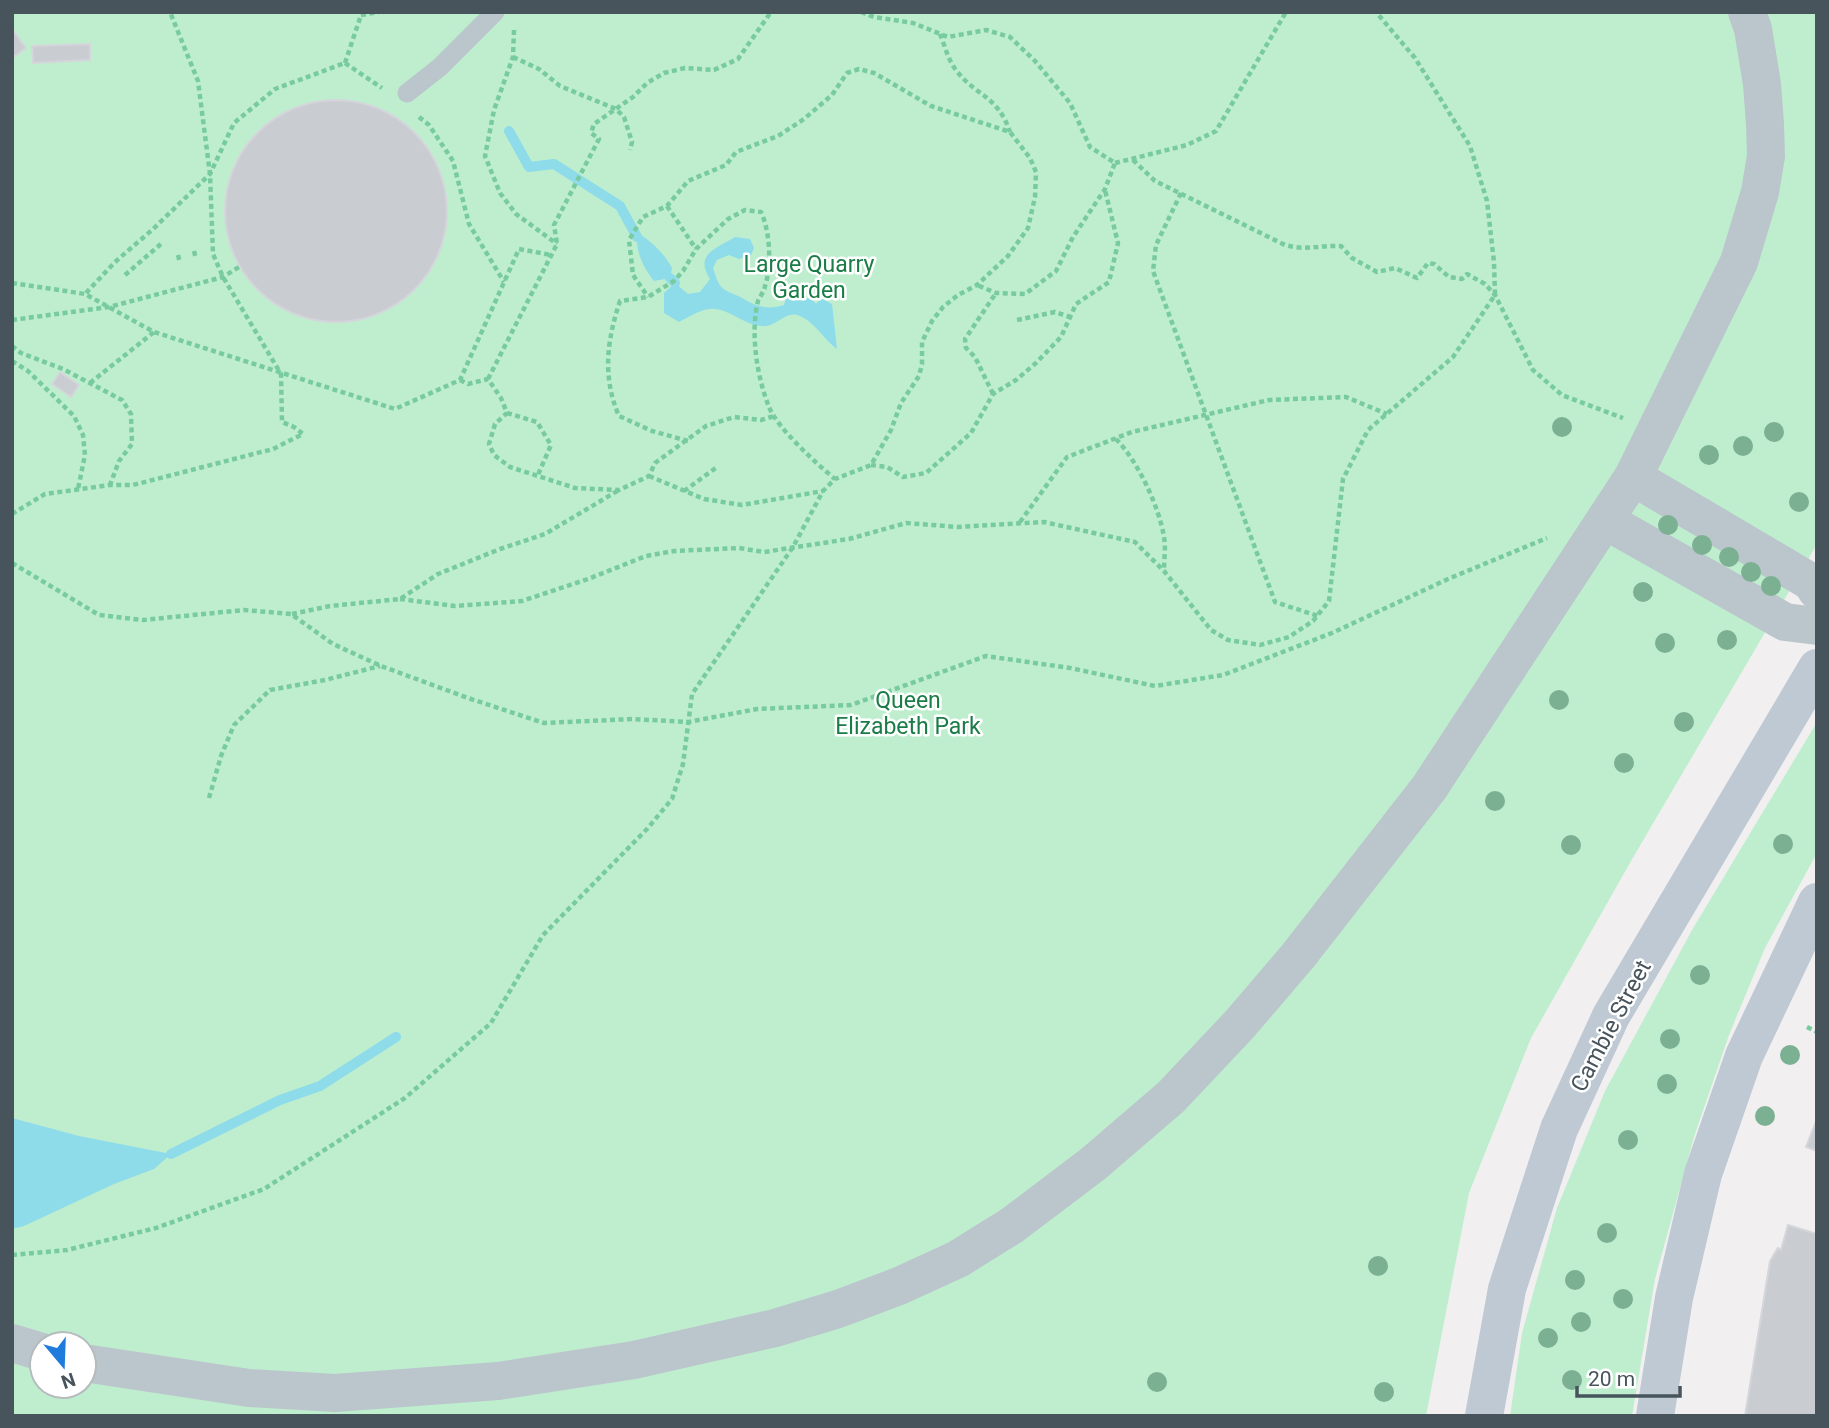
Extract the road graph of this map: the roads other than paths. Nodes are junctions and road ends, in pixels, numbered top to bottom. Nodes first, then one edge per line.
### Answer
1 (1747, 12) edge
2 (505, 14) edge
3 (402, 98) road end
4 (1633, 477) junction
5 (1606, 521) junction
6 (1817, 591) edge
7 (1817, 626) edge
8 (1817, 668) edge
9 (1817, 902) edge
10 (98, 1365) edge
11 (1484, 1416) edge
12 (1655, 1416) edge

1 - 4 street
2 - 3 lane
4 - 5 street
4 - 6 street
5 - 7 street
5 - 10 street
8 - 11 main road, Cambie Street
9 - 12 main road

